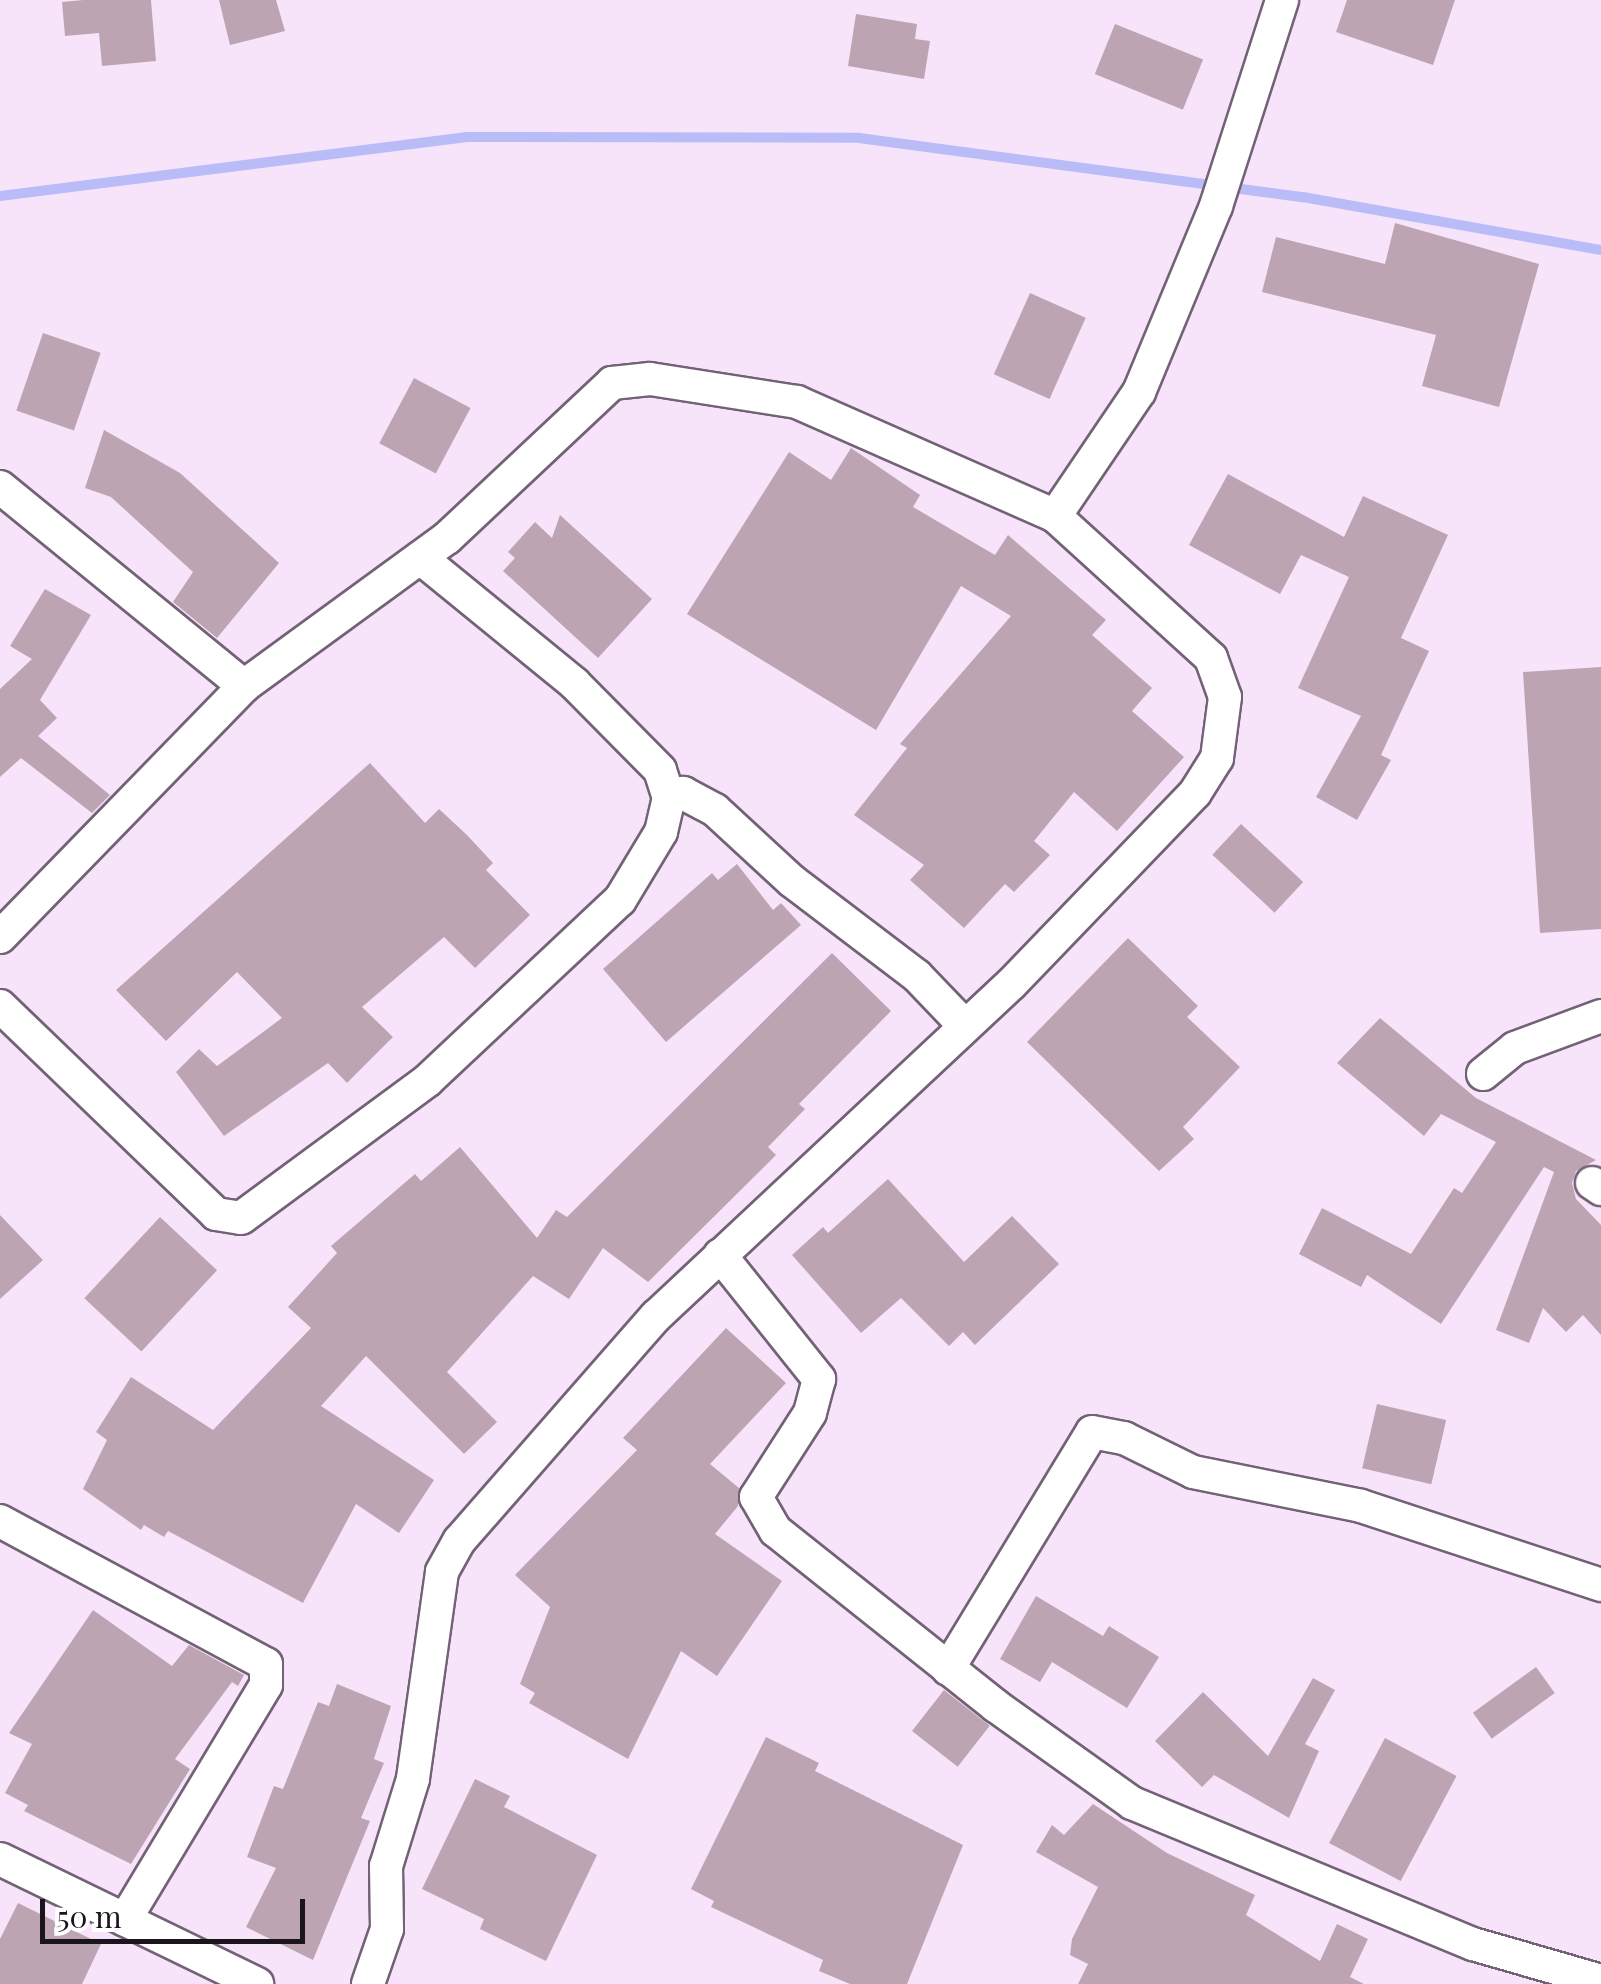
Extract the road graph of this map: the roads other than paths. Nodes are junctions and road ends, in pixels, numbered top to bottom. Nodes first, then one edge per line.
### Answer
1 (1282, 0) edge
2 (0, 487) edge
3 (1055, 516) junction
4 (421, 558) junction
5 (244, 686) junction
6 (669, 798) junction
7 (0, 937) edge
8 (0, 1006) edge
9 (1601, 1016) edge
10 (964, 1025) junction
11 (1483, 1074) dead end
12 (720, 1255) junction
13 (0, 1521) edge
14 (1601, 1585) edge
15 (948, 1668) junction
16 (0, 1859) edge
17 (125, 1920) junction
18 (1601, 1980) edge
19 (257, 1984) edge
20 (368, 1984) edge

1 - 3 street
2 - 5 street
3 - 4 street
3 - 10 street
4 - 5 street
4 - 6 street
5 - 7 street
6 - 8 street
6 - 10 street
9 - 11 street
10 - 12 street
12 - 15 street
12 - 20 street
13 - 17 street
14 - 15 street
15 - 18 street
16 - 17 street
17 - 19 street

